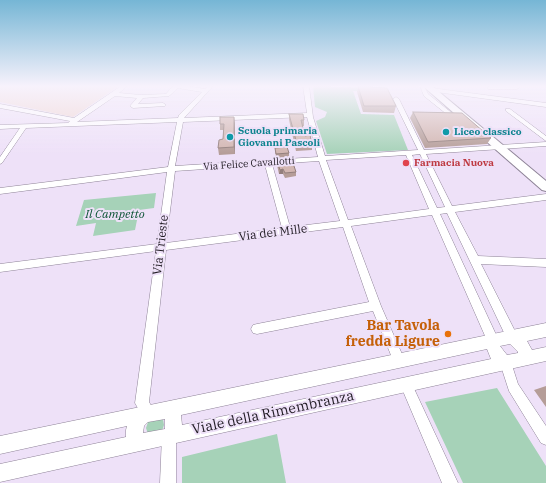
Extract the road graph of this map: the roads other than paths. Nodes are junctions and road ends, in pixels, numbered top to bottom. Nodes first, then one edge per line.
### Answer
1 (13, 109) edge
2 (93, 109) edge
3 (188, 109) edge
4 (309, 109) edge
5 (401, 109) edge
6 (445, 109) edge
7 (452, 109) edge
8 (508, 110) dead end
9 (310, 115) junction
10 (404, 115) junction
11 (411, 115) dead end
12 (443, 115) edge
13 (52, 116) junction
14 (180, 120) junction
15 (73, 122) junction
16 (43, 125) junction
17 (24, 126) junction
18 (0, 127) edge
19 (546, 139) edge
20 (546, 144) edge
21 (499, 147) junction
22 (422, 152) junction
23 (408, 153) junction
24 (322, 159) junction
25 (0, 162) edge
26 (268, 162) junction
27 (170, 169) junction
28 (546, 187) edge
29 (0, 191) edge
30 (546, 197) edge
31 (450, 210) junction
32 (434, 212) junction
33 (345, 223) junction
34 (287, 231) junction
35 (161, 247) junction
36 (475, 260) junction
37 (546, 263) edge
38 (0, 268) edge
39 (376, 306) junction
40 (256, 328) dead end
41 (546, 330) edge
42 (512, 337) junction
43 (492, 341) junction
44 (546, 354) edge
45 (528, 358) junction
46 (399, 361) junction
47 (505, 363) junction
48 (406, 384) junction
49 (167, 410) junction
50 (146, 415) junction
51 (170, 435) junction
52 (546, 438) edge
53 (138, 442) junction
54 (0, 445) edge
55 (0, 472) edge
56 (168, 483) edge
57 (450, 483) edge

1 - 13 street
2 - 15 street
3 - 14 street, Via Trieste
4 - 9 street
5 - 10 street
6 - 12 street
7 - 21 main road
8 - 19 street
9 - 14 street
9 - 24 street
10 - 11 street
10 - 22 street
13 - 15 street
13 - 16 street
14 - 15 street
14 - 27 street, Via Trieste
15 - 16 street
16 - 17 street
17 - 18 street
17 - 25 street
20 - 21 street, Via Felice Cavallotti
21 - 22 street, Via Felice Cavallotti
21 - 28 main road
22 - 23 street, Via Felice Cavallotti
22 - 31 street
23 - 24 street, Via Felice Cavallotti
23 - 32 street
24 - 26 street, Via Felice Cavallotti
24 - 33 street
26 - 27 street, Via Felice Cavallotti
26 - 34 street
27 - 29 street, Via Felice Cavallotti
27 - 35 street, Via Trieste
30 - 31 street, Via dei Mille
31 - 32 street, Via dei Mille
31 - 36 street
32 - 33 street, Via dei Mille
32 - 43 street
33 - 34 street, Via dei Mille
33 - 39 street
34 - 35 street, Via dei Mille
35 - 38 street, Via dei Mille
35 - 50 street, Via Trieste
36 - 37 street
36 - 42 street
39 - 40 street
39 - 46 street
41 - 42 street, Viale della Rimembranza
42 - 43 street, Viale della Rimembranza
42 - 45 street
43 - 46 street, Viale della Rimembranza
43 - 47 street
44 - 45 street, Viale della Rimembranza
45 - 47 street, Viale della Rimembranza
46 - 49 street, Viale della Rimembranza
47 - 48 street, Viale della Rimembranza
47 - 52 street
48 - 51 street, Viale della Rimembranza
48 - 57 street
49 - 50 street, Viale della Rimembranza
49 - 51 street
50 - 53 street
50 - 54 street, Viale della Rimembranza
51 - 53 street, Viale della Rimembranza
51 - 56 street
53 - 55 street, Viale della Rimembranza

